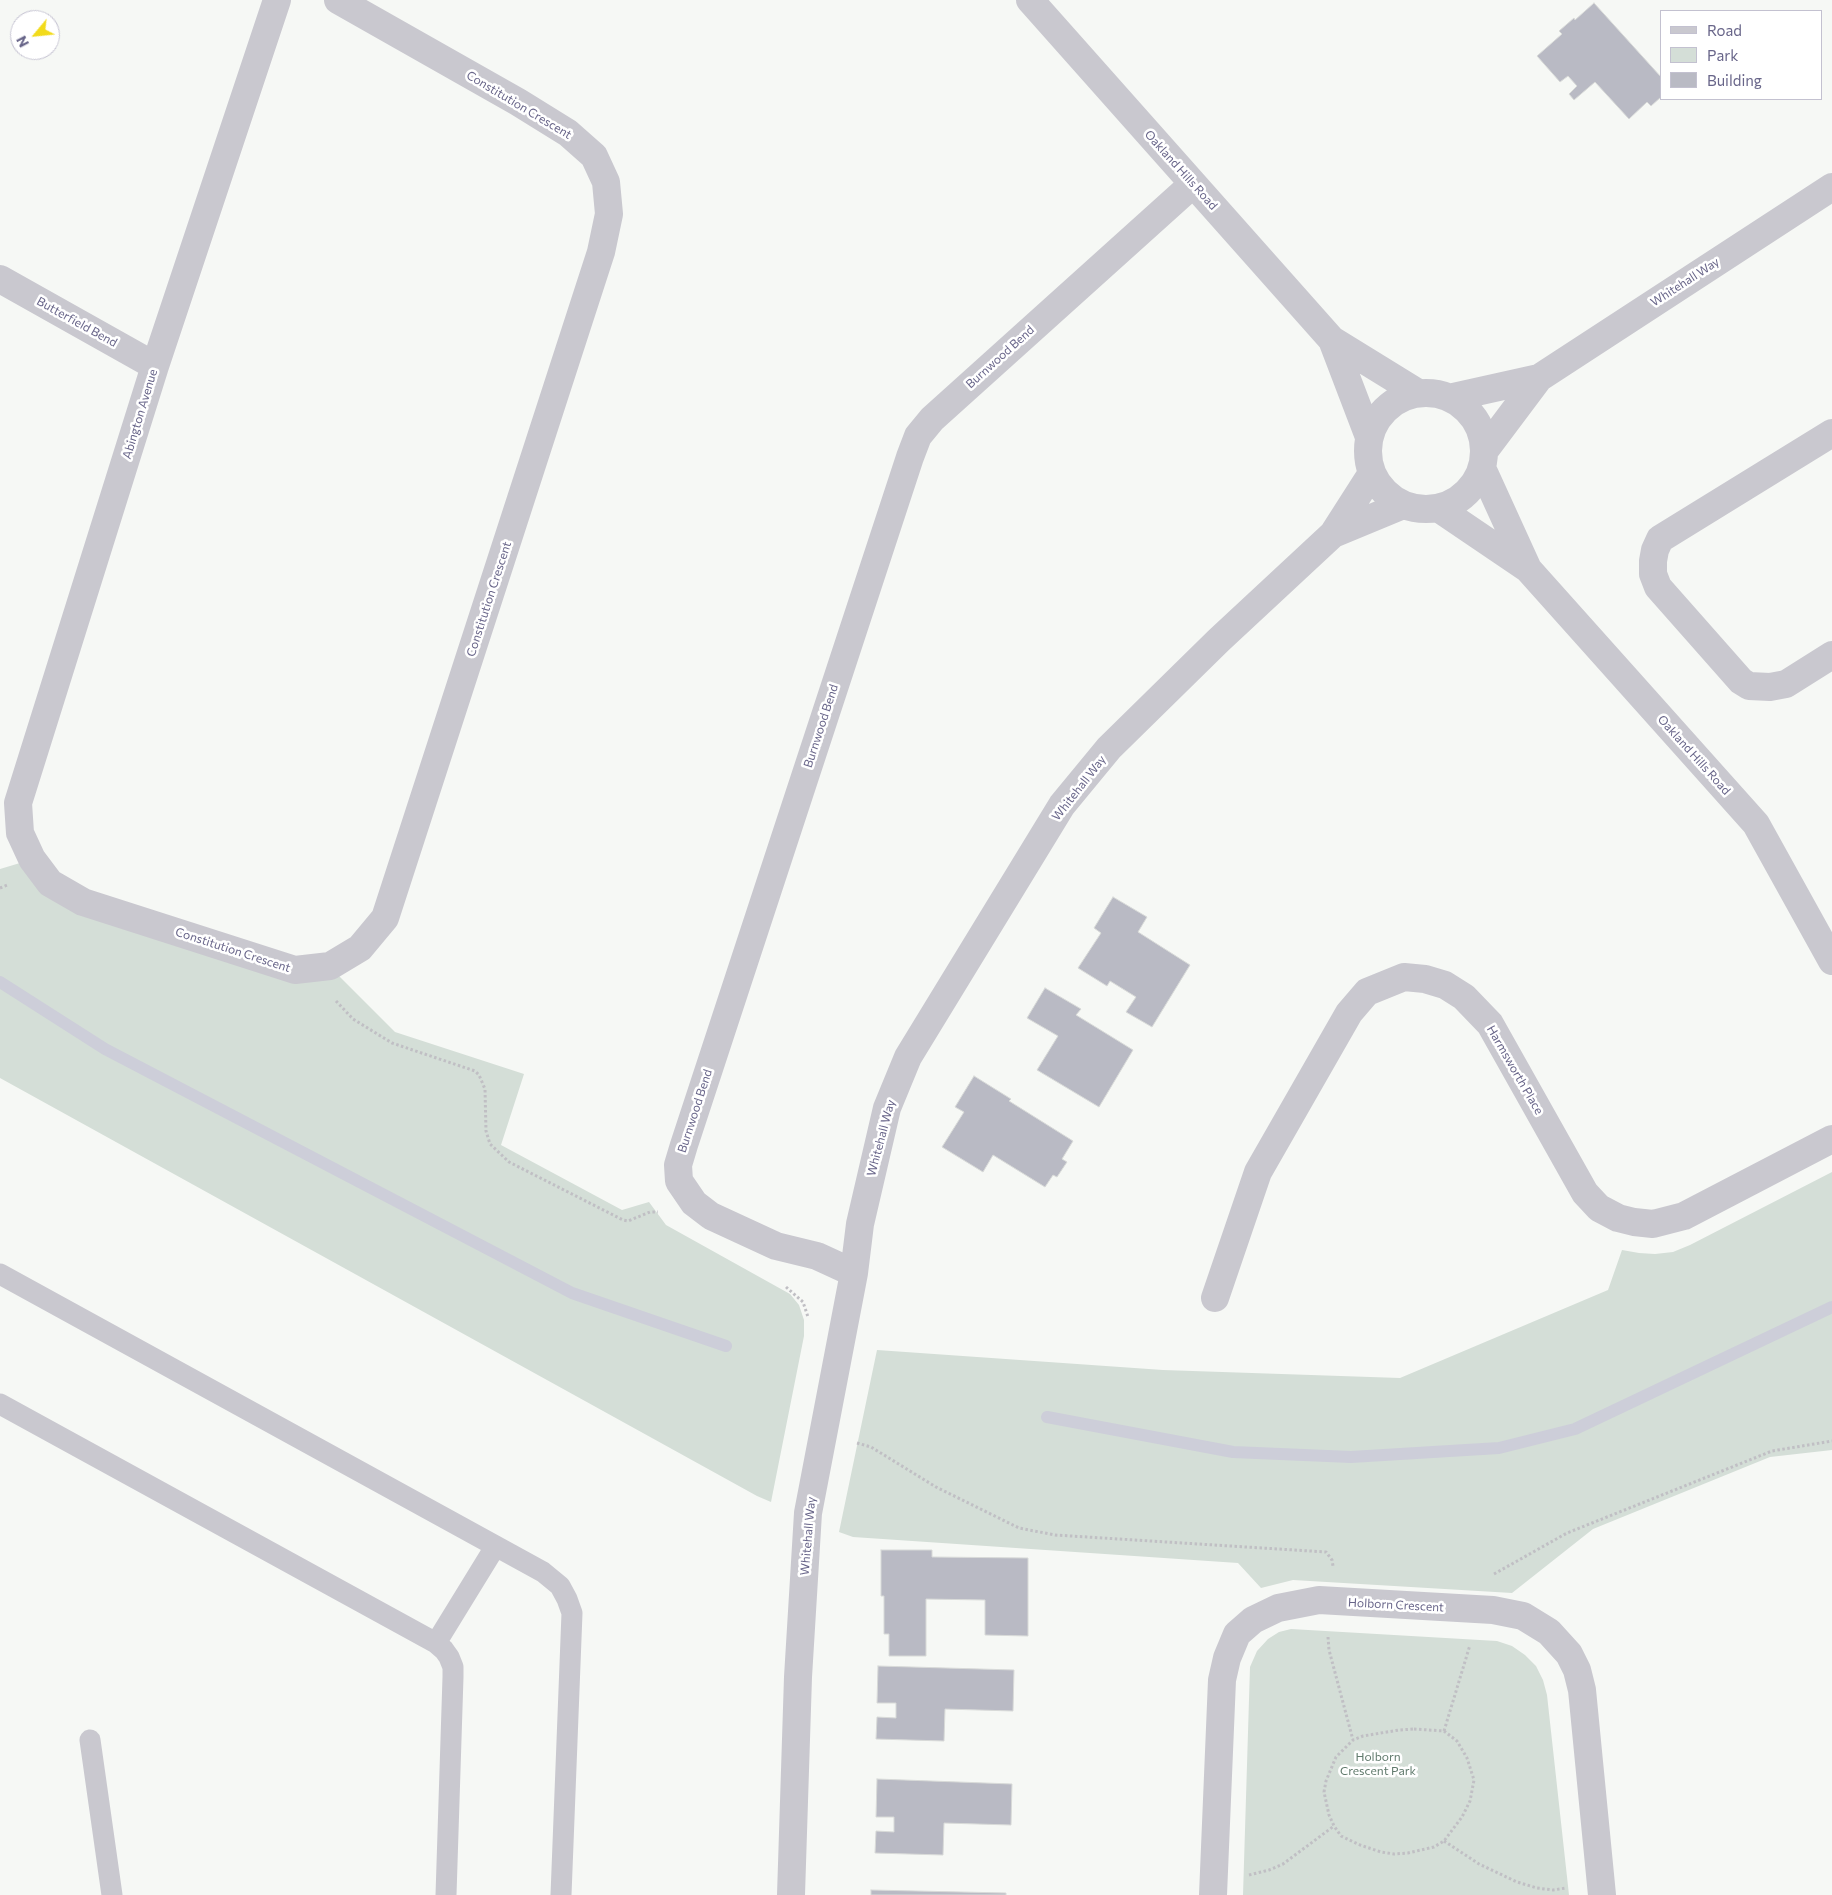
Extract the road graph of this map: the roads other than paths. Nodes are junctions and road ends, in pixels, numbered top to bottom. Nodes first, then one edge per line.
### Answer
1 (278, 0) edge
2 (338, 0) edge
3 (1030, 0) edge
4 (1193, 184) junction
5 (1832, 187) edge
6 (0, 279) edge
7 (1332, 340) junction
8 (155, 366) junction
9 (1539, 378) junction
10 (1418, 393) junction
11 (1449, 398) junction
12 (1832, 433) edge
13 (1370, 437) junction
14 (1484, 459) junction
15 (1372, 473) junction
16 (1403, 504) junction
17 (1438, 508) junction
18 (1334, 534) junction
19 (1528, 569) junction
20 (1832, 655) edge
21 (20, 832) joint
22 (1832, 961) edge
23 (1832, 1139) edge
24 (854, 1273) junction
25 (0, 1274) edge
26 (1216, 1298) dead end
27 (0, 1404) edge
28 (494, 1547) junction
29 (436, 1643) junction
30 (90, 1740) dead end
31 (1214, 1884) edge
32 (1602, 1890) edge
33 (112, 1895) edge
34 (446, 1895) edge
35 (561, 1895) edge
36 (791, 1895) edge

1 - 8 street, Abington Avenue
2 - 21 street, Constitution Crescent
3 - 4 street, Oakland Hills Road
4 - 7 street, Oakland Hills Road
4 - 24 street, Burnwood Bend
5 - 9 street, Whitehall Way
6 - 8 street, Butterfield Bend
7 - 10 street, Oakland Hills Road
7 - 13 street, Oakland Hills Road
8 - 21 street, Abington Avenue
9 - 11 street, Whitehall Way
9 - 14 street, Whitehall Way
10 - 11 street
10 - 13 street
11 - 14 street
12 - 20 street
13 - 15 street
14 - 17 street
14 - 19 street, Oakland Hills Road
15 - 16 street
15 - 18 street, Whitehall Way
16 - 17 street
16 - 18 street, Whitehall Way
17 - 19 street, Oakland Hills Road
18 - 24 street, Whitehall Way
19 - 22 street, Oakland Hills Road
23 - 26 street, Harmsworth Place
24 - 36 street, Whitehall Way
25 - 28 lane
27 - 29 lane
28 - 29 lane
28 - 35 lane
29 - 34 lane
30 - 33 lane
31 - 32 street, Holborn Crescent

